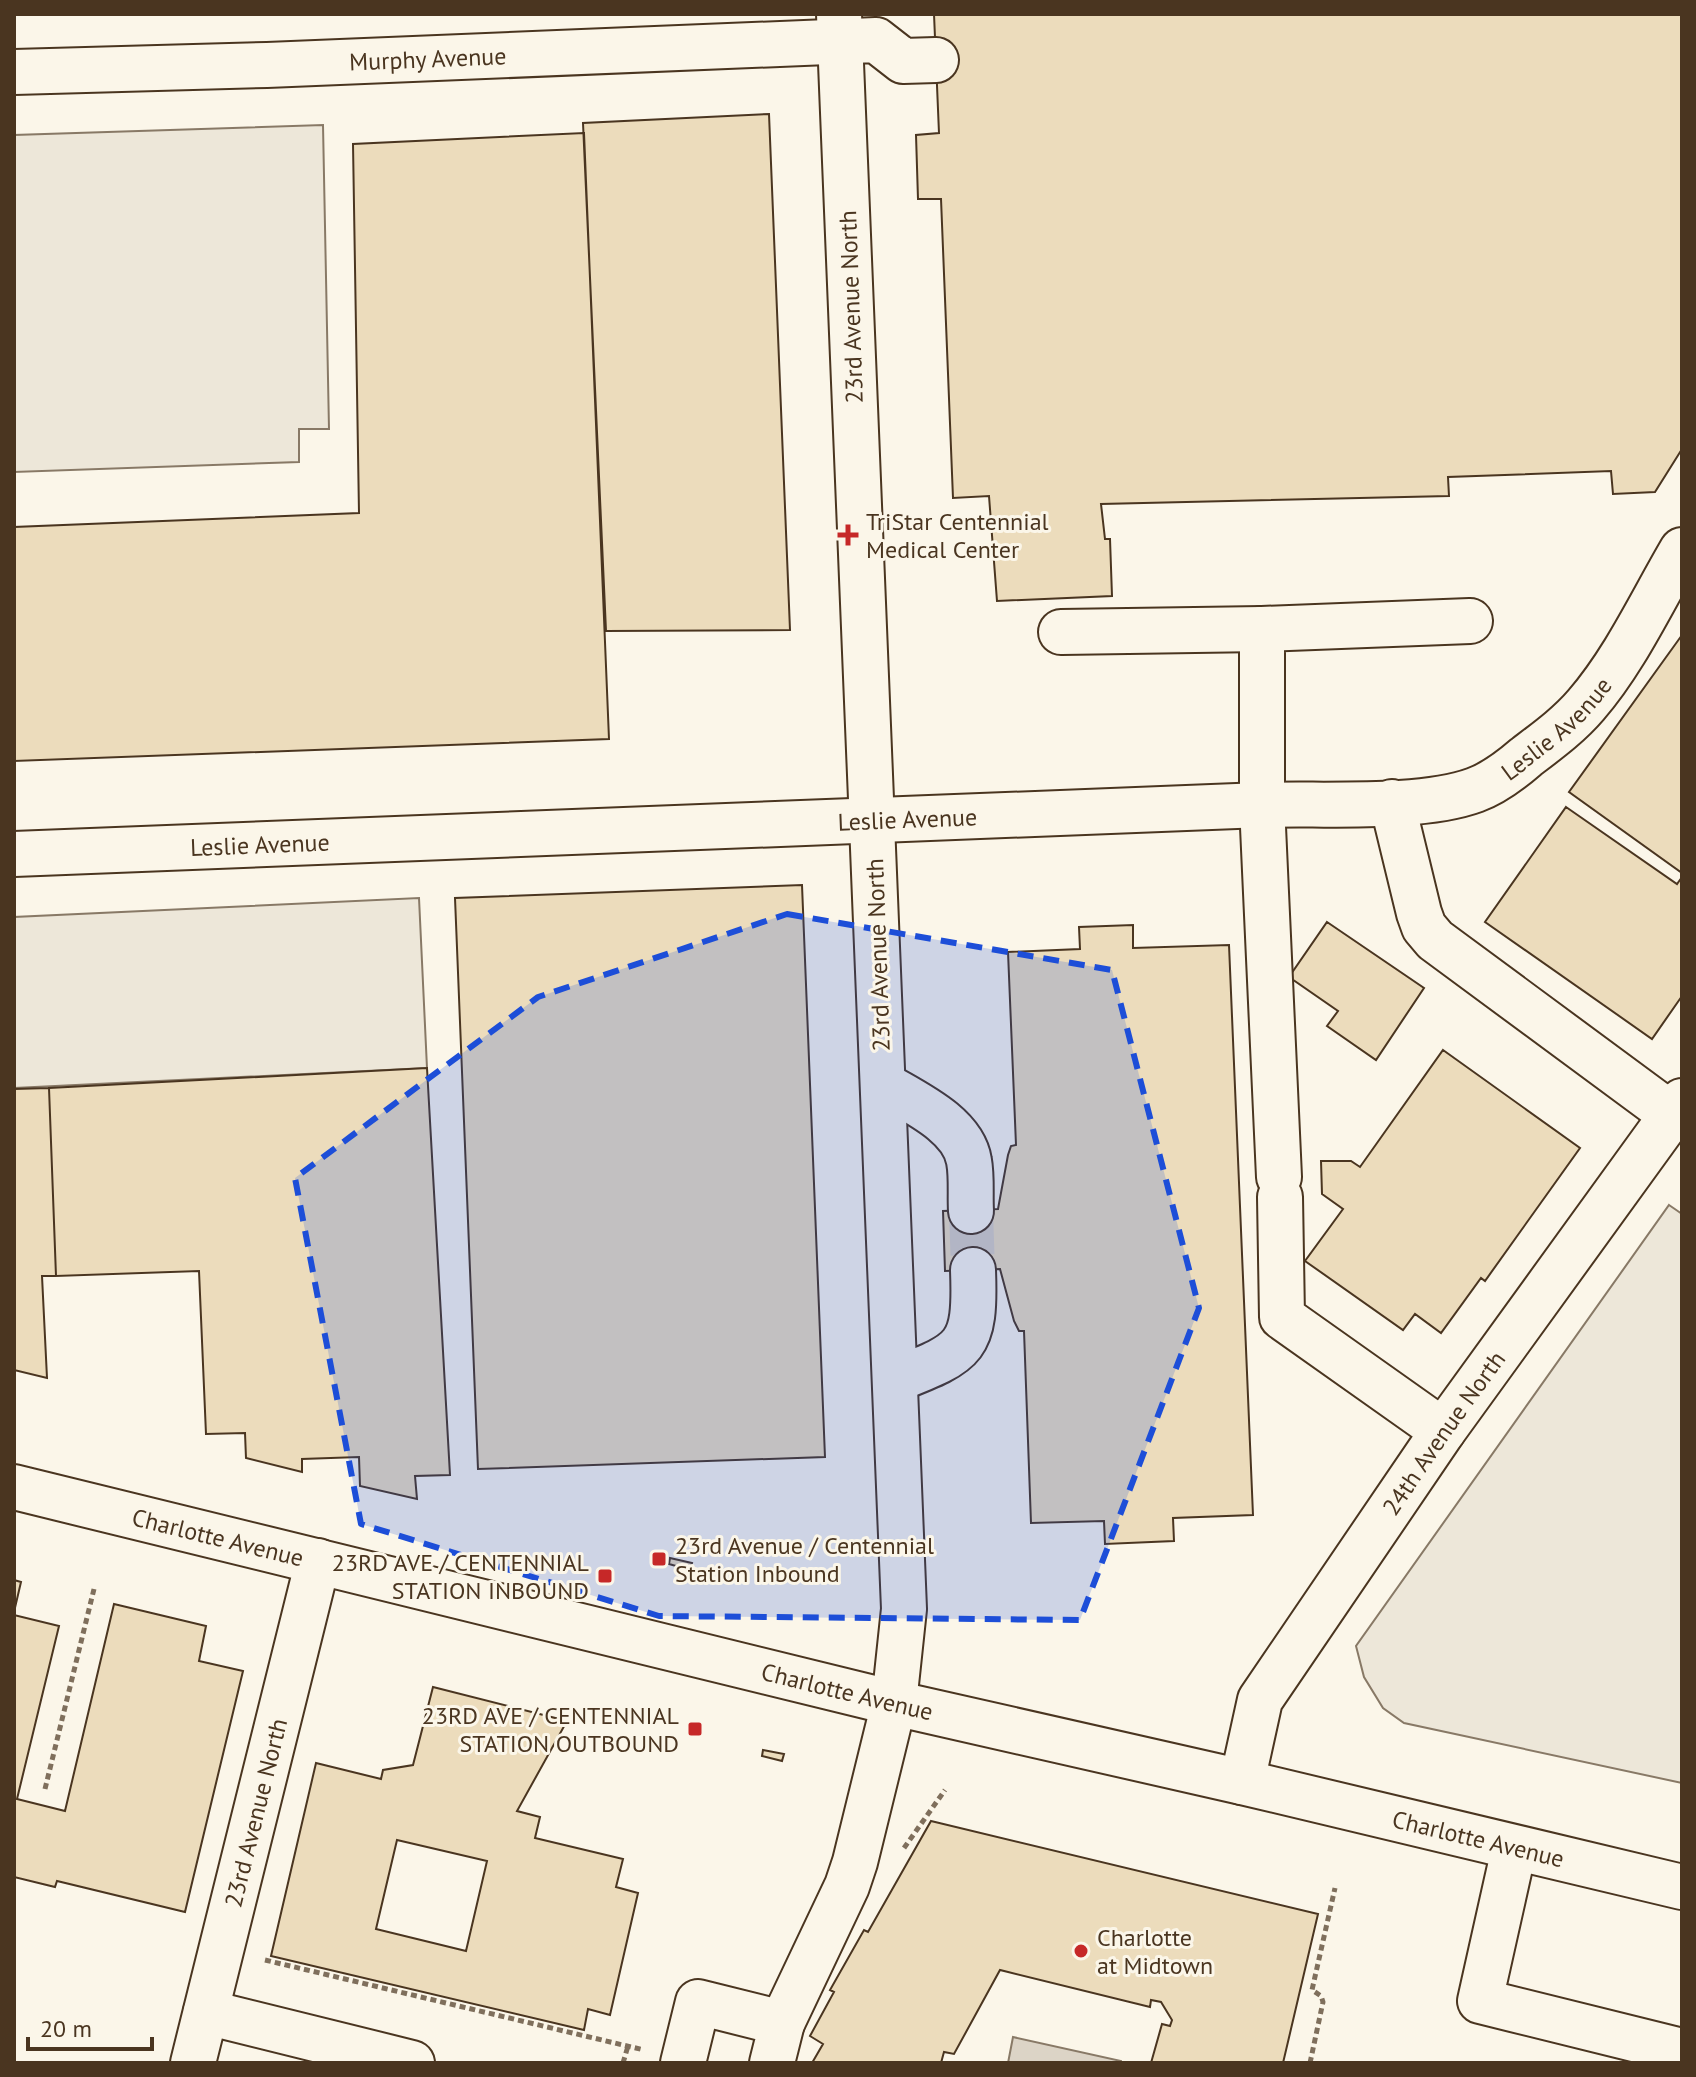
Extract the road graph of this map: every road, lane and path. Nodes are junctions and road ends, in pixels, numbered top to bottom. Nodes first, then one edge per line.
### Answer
1 (864, 27) edge
2 (677, 31) edge
3 (936, 60) dead end
4 (14, 72) edge
5 (1682, 550) edge
6 (1470, 621) dead end
7 (1262, 629) junction
8 (1061, 632) dead end
9 (1392, 802) junction
10 (1262, 805) junction
11 (873, 820) junction
12 (14, 854) edge
13 (883, 1084) junction
14 (1677, 1108) edge
15 (971, 1211) tunnel mouth
16 (973, 1270) tunnel mouth
17 (895, 1380) junction
18 (1443, 1431) junction
19 (14, 1487) edge
20 (318, 1561) junction
21 (94, 1589) dead end
22 (894, 1703) junction
23 (1242, 1782) junction
24 (45, 1789) dead end
25 (1514, 1849) junction
26 (1682, 1887) edge
27 (1335, 1888) dead end
28 (265, 1960) dead end
29 (206, 2012) junction
30 (777, 2043) edge
31 (628, 2046) junction
32 (1682, 2051) edge
33 (669, 2058) edge
34 (193, 2063) edge
35 (412, 2063) edge
36 (623, 2063) edge
37 (1310, 2063) edge

1 - 2 street, Murphy Avenue
1 - 3 street
1 - 11 street, 23rd Avenue North
2 - 4 street, Murphy Avenue
5 - 9 street, Leslie Avenue
6 - 7 street
7 - 8 street
7 - 10 street
9 - 10 street, Leslie Avenue
9 - 14 street
10 - 11 street, Leslie Avenue
10 - 18 street
11 - 12 street, Leslie Avenue
11 - 13 street, 23rd Avenue North
13 - 15 street
13 - 17 street, 23rd Avenue North
14 - 18 street, 24th Avenue North
16 - 17 street
17 - 22 street, 23rd Avenue North
18 - 23 street, 24th Avenue North
19 - 20 street, Charlotte Avenue
20 - 22 street, Charlotte Avenue
20 - 29 street, 23rd Avenue North
21 - 24 path
22 - 23 street, Charlotte Avenue
22 - 30 street, 23rd Avenue North
23 - 25 street, Charlotte Avenue
25 - 26 street, Charlotte Avenue
25 - 32 street
27 - 37 path
28 - 31 path
29 - 34 street, 23rd Avenue North
29 - 35 street
30 - 33 street
31 - 33 path
31 - 36 path

